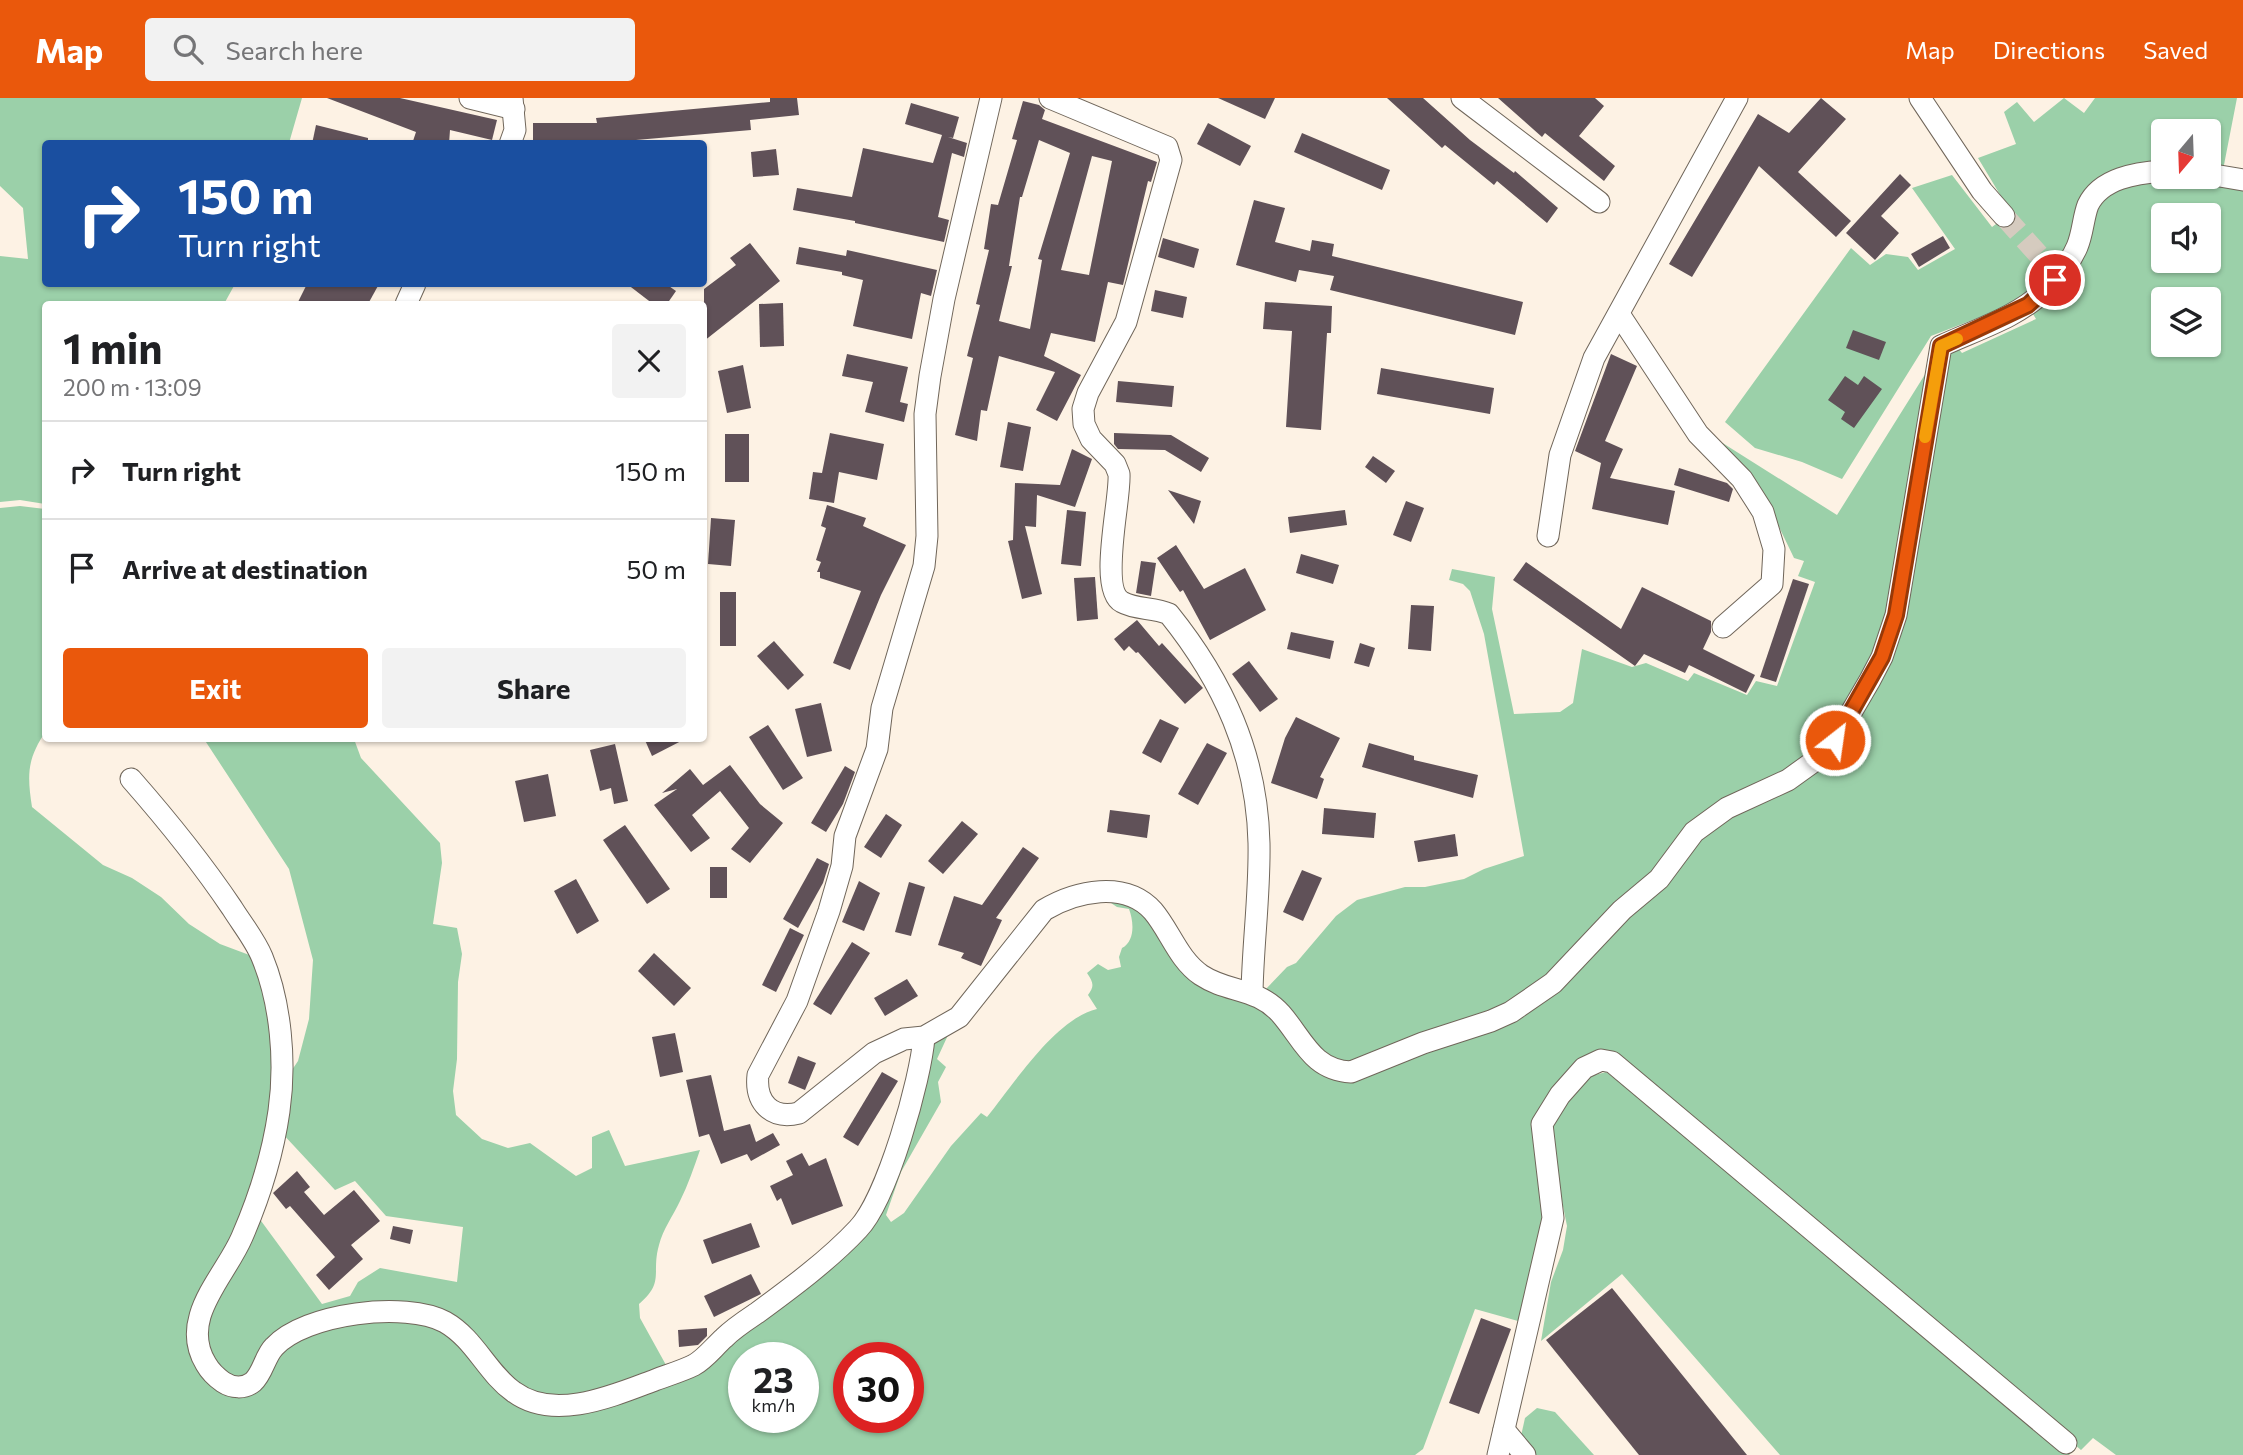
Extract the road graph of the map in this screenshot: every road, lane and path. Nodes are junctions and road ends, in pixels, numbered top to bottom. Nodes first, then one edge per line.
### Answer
1 (470, 98) edge
2 (991, 98) edge
3 (1050, 98) edge
4 (1462, 98) edge
5 (1737, 98) edge
6 (1920, 98) edge
7 (513, 104) edge
8 (511, 140) edge
9 (2151, 173) edge
10 (2221, 176) edge
11 (2243, 180) edge
12 (1599, 202) dead end
13 (2004, 216) tunnel mouth
14 (1619, 314) junction
15 (1548, 536) dead end
16 (1723, 627) dead end
17 (131, 779) dead end
18 (1252, 992) junction
19 (924, 1037) junction
20 (1504, 1430) junction
21 (2066, 1443) dead end
22 (1498, 1455) edge
23 (1525, 1455) edge

1 - 7 street
2 - 19 street
3 - 18 street
4 - 12 street
5 - 14 street
6 - 13 street
7 - 8 street
9 - 18 street
10 - 11 street
14 - 15 street
14 - 16 street
17 - 19 street
18 - 19 street
20 - 21 street
20 - 22 street
20 - 23 street

